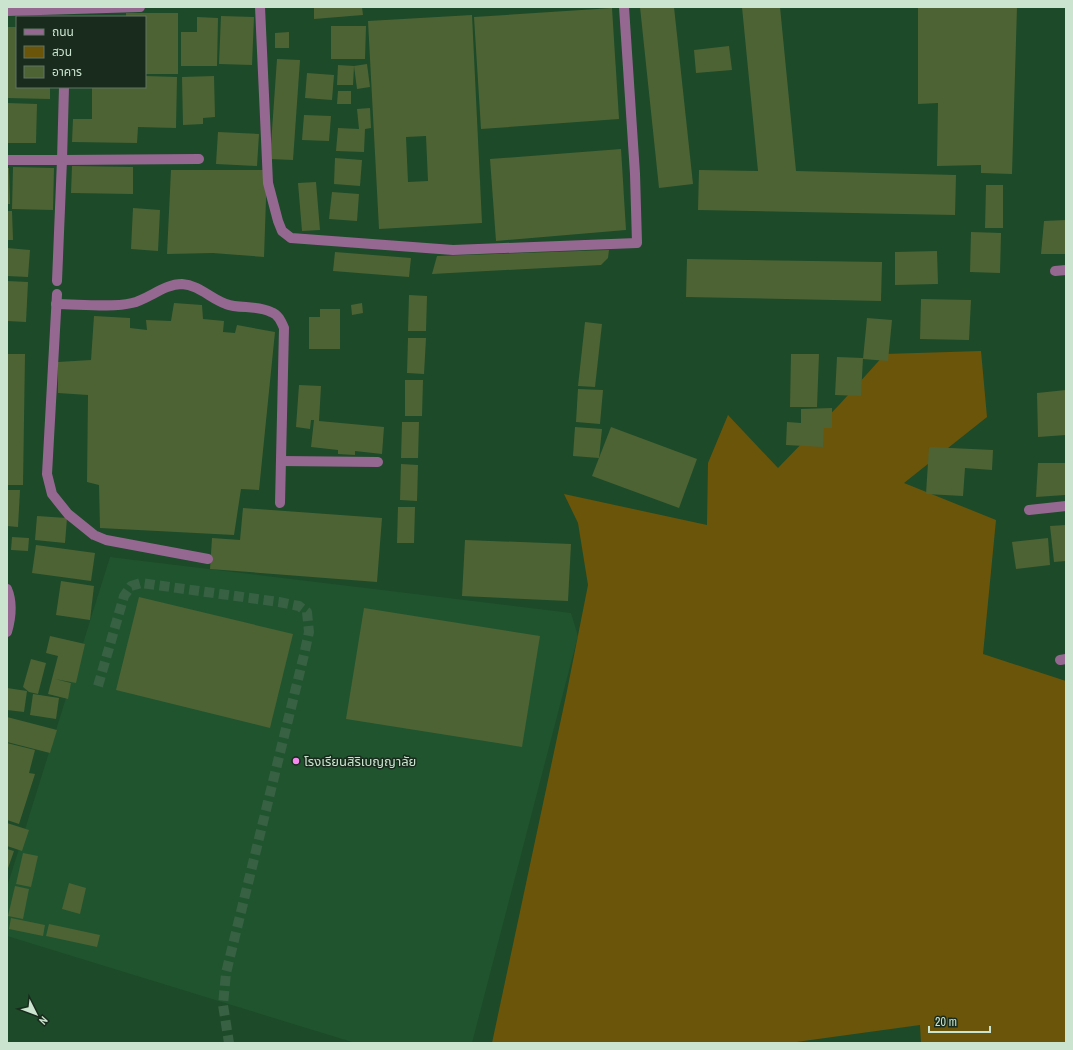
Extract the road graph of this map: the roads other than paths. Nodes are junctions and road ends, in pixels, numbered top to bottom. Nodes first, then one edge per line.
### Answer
1 (140, 7) edge
2 (260, 7) edge
3 (624, 7) edge
4 (7, 11) edge
5 (66, 11) edge
6 (64, 88) edge
7 (199, 159) dead end
8 (7, 160) edge
9 (62, 160) junction
10 (1066, 270) edge
11 (1055, 271) dead end
12 (57, 281) dead end
13 (281, 461) junction
14 (378, 462) dead end
15 (280, 503) dead end
16 (1066, 506) edge
17 (1029, 510) dead end
18 (208, 559) dead end
19 (7, 590) edge
20 (7, 632) edge

1 - 5 street
2 - 3 street
4 - 5 street
6 - 9 street
7 - 9 street
8 - 9 street
9 - 12 street
10 - 11 street
13 - 14 street
13 - 15 street
13 - 18 street
16 - 17 street
19 - 20 street

